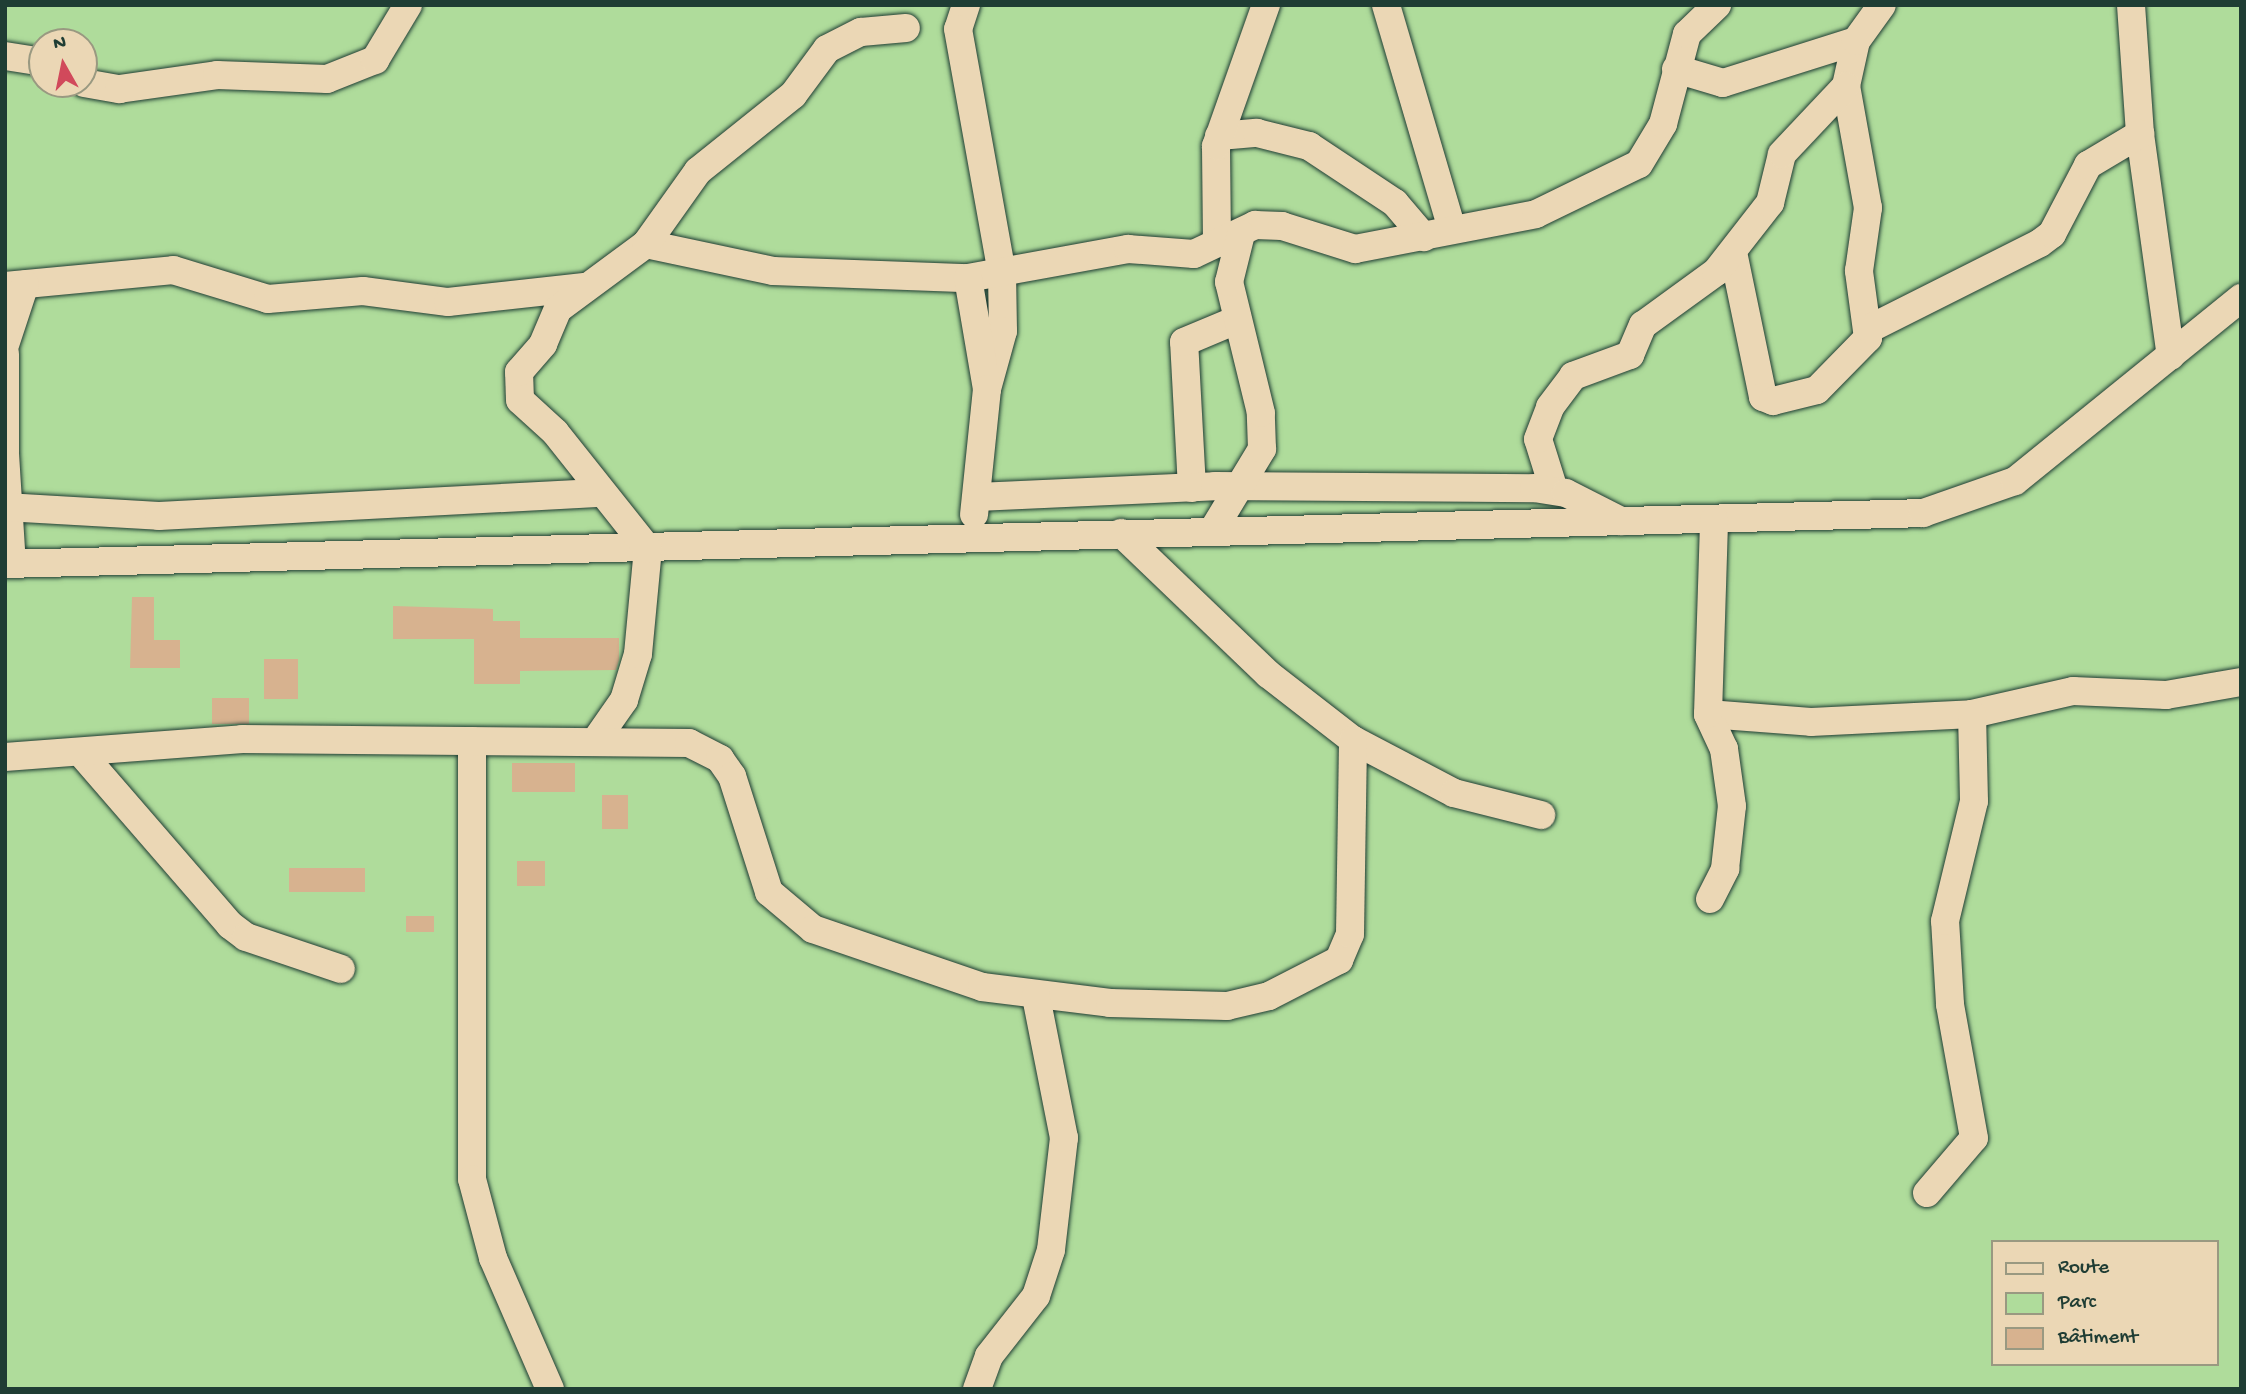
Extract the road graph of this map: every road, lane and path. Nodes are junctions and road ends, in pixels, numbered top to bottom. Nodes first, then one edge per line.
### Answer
1 (408, 5) edge
2 (966, 5) edge
3 (1266, 5) edge
4 (1387, 5) edge
5 (1717, 5) edge
6 (2131, 5) edge
7 (1866, 18) edge
8 (906, 27) dead end
9 (5, 55) edge
10 (28, 59) edge
11 (1676, 69) junction
12 (98, 85) edge
13 (1846, 86) junction
14 (2140, 134) junction
15 (1219, 136) junction
16 (1452, 229) junction
17 (1424, 237) junction
18 (1229, 238) junction
19 (646, 244) junction
20 (1733, 252) junction
21 (1002, 273) junction
22 (968, 278) junction
23 (15, 285) edge
24 (593, 286) junction
25 (2241, 298) edge
26 (1234, 321) junction
27 (1869, 329) junction
28 (5, 345) edge
29 (5, 354) edge
30 (2171, 356) junction
31 (987, 389) junction
32 (5, 453) edge
33 (1237, 486) junction
34 (1192, 488) junction
35 (1554, 490) junction
36 (601, 493) junction
37 (977, 497) junction
38 (6, 507) edge
39 (1714, 520) junction
40 (1626, 523) junction
41 (1213, 530) junction
42 (1121, 533) junction
43 (971, 536) junction
44 (648, 549) junction
45 (9, 564) edge
46 (2241, 682) edge
47 (1708, 714) junction
48 (1972, 714) junction
49 (596, 740) junction
50 (1353, 740) junction
51 (472, 741) junction
52 (82, 754) junction
53 (5, 757) edge
54 (1541, 815) dead end
55 (1710, 899) dead end
56 (341, 969) dead end
57 (1037, 996) junction
58 (1927, 1193) dead end
59 (550, 1389) edge
60 (977, 1389) edge

1 - 12 street
2 - 21 street
3 - 15 street
4 - 16 street
5 - 11 street
6 - 14 street
7 - 11 street
7 - 13 street
8 - 19 street
9 - 10 street
11 - 16 street
13 - 20 street
13 - 27 street
14 - 27 street
14 - 30 street
15 - 17 street
15 - 18 street
16 - 17 street
17 - 18 street
18 - 21 street
18 - 26 street
19 - 22 street
19 - 24 street
20 - 27 street
20 - 35 street
21 - 22 street
21 - 31 street
22 - 31 street
23 - 24 street
23 - 28 street
24 - 36 street
25 - 30 street
26 - 33 street
26 - 34 street
29 - 32 street
30 - 39 street
31 - 37 street
32 - 38 street
33 - 34 street
33 - 35 street
33 - 41 street
34 - 37 street
35 - 40 street
36 - 38 street
36 - 44 street
37 - 43 street
38 - 45 street
39 - 40 street
39 - 47 street
40 - 41 street
41 - 42 street
42 - 43 street
42 - 50 street
43 - 44 street
44 - 45 street
44 - 49 street
46 - 48 street
47 - 48 street
47 - 55 street
48 - 58 street
49 - 51 street
49 - 57 street
50 - 54 street
50 - 57 street
51 - 52 street
51 - 59 street
52 - 53 street
52 - 56 street
57 - 60 street

